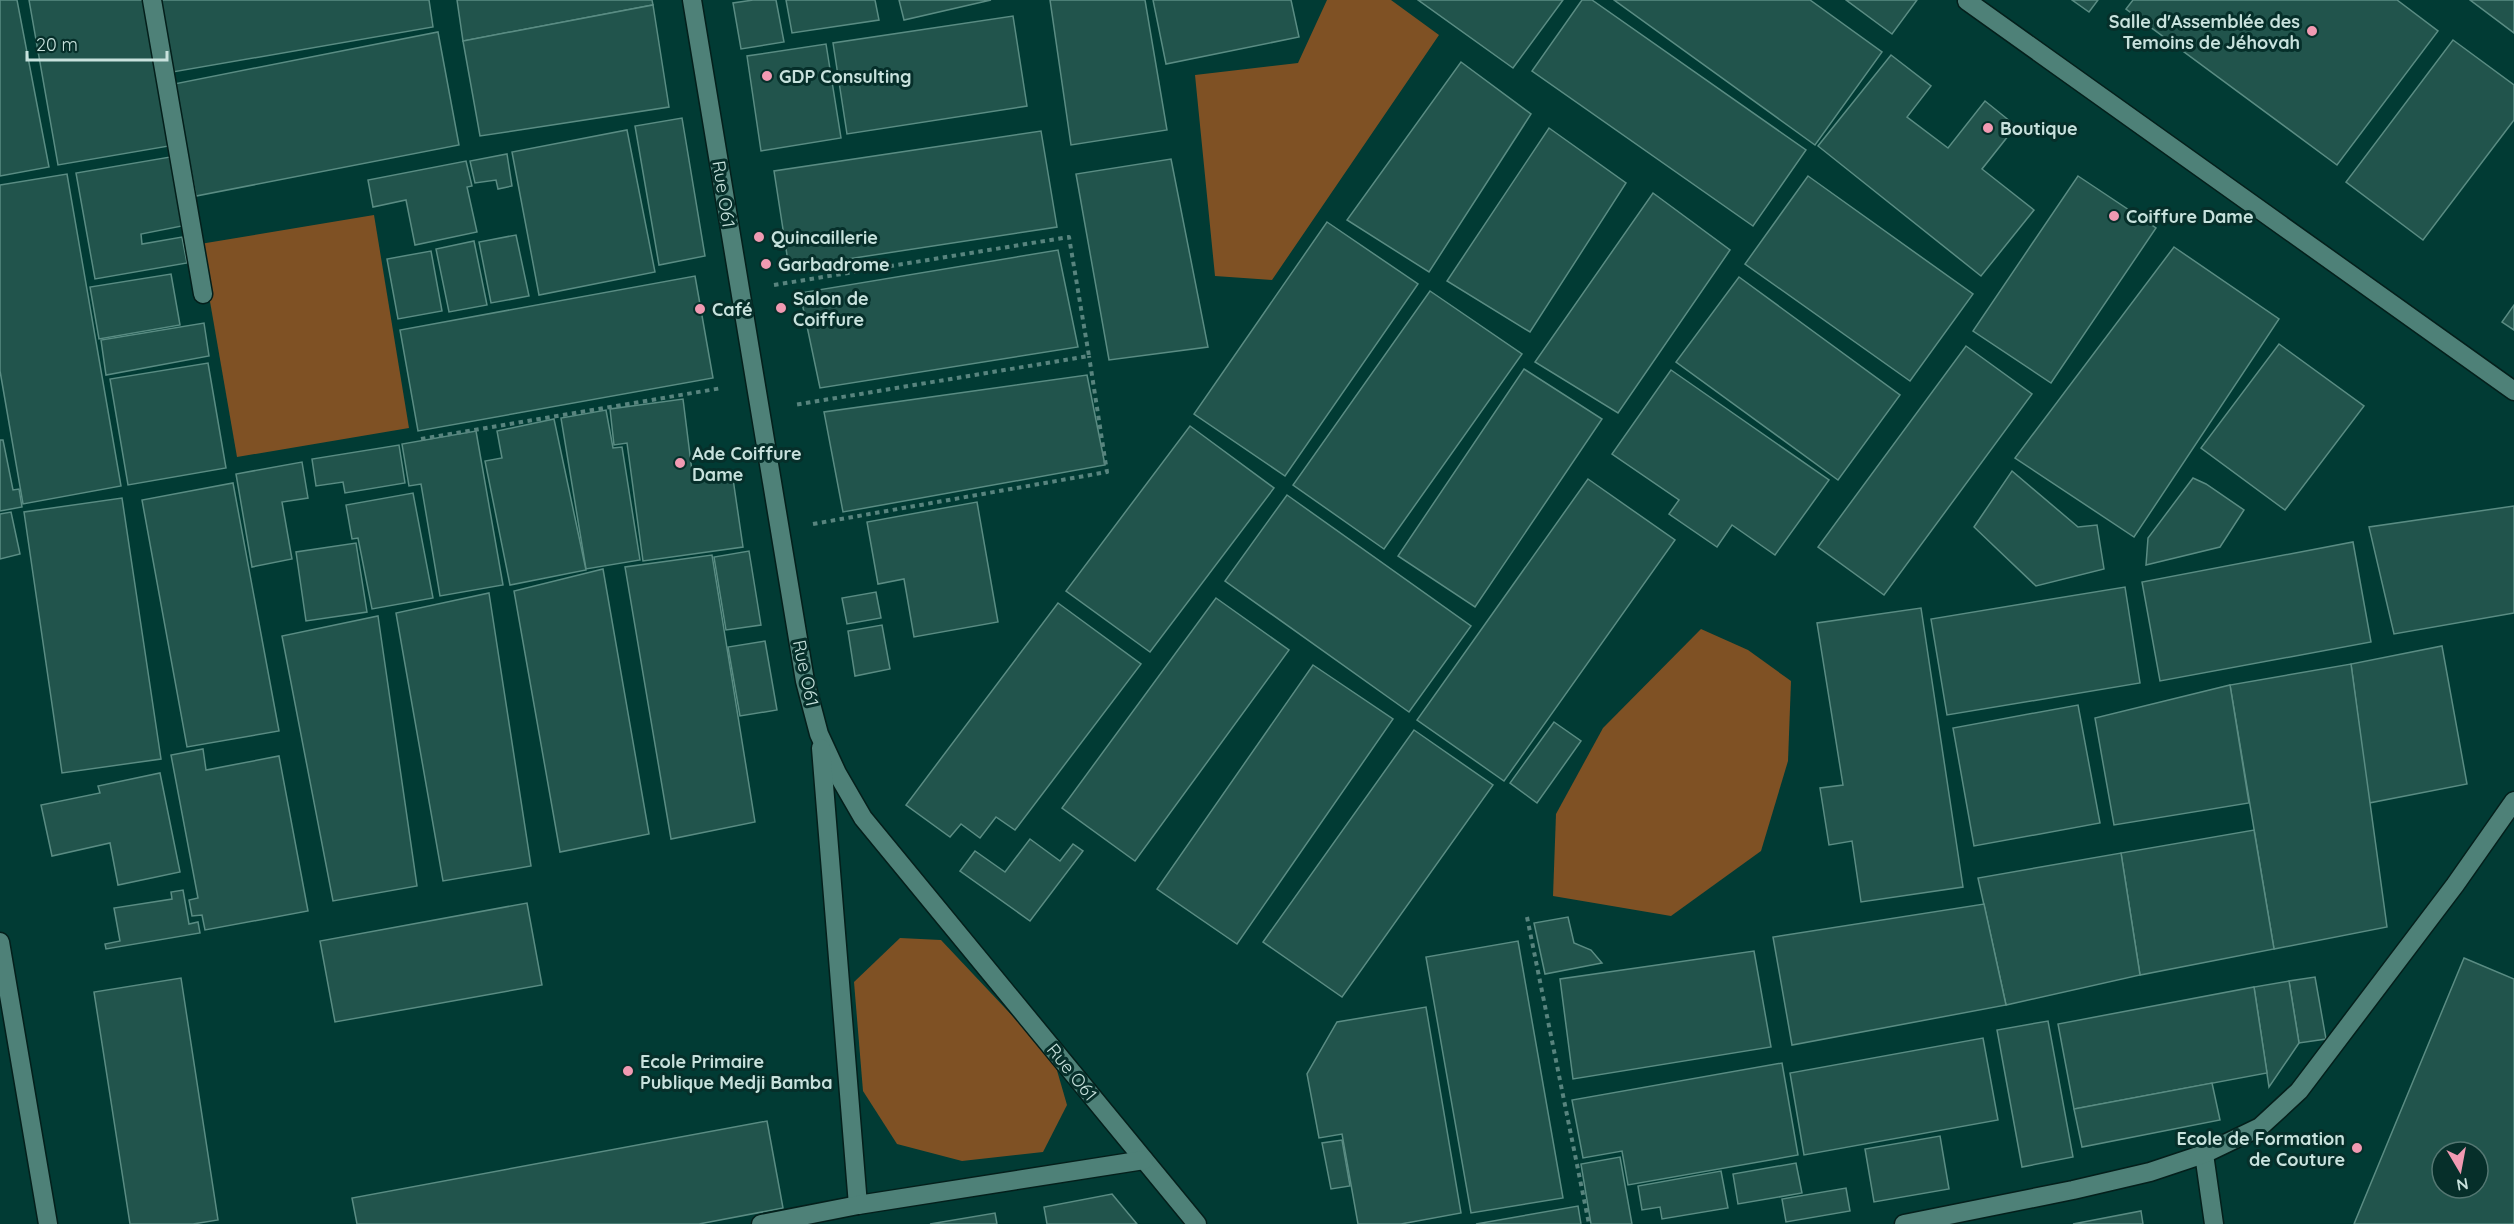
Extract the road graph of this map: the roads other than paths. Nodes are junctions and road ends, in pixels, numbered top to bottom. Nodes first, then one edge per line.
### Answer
1 (152, 0) edge
2 (692, 0) edge
3 (1967, 1) edge
4 (203, 294) dead end
5 (2514, 391) edge
6 (819, 734) junction
7 (2514, 801) edge
8 (0, 942) edge
9 (2204, 1154) junction
10 (1144, 1160) junction
11 (858, 1205) junction
12 (48, 1224) edge
13 (761, 1224) edge
14 (1197, 1224) edge
15 (1904, 1224) edge
16 (2214, 1224) edge

1 - 4 street
2 - 6 street, Rue O61
3 - 5 street
6 - 10 street, Rue O61
6 - 11 street
7 - 9 street
8 - 12 street
9 - 15 street
9 - 16 street
10 - 11 street
10 - 14 street, Rue O61
11 - 13 street

